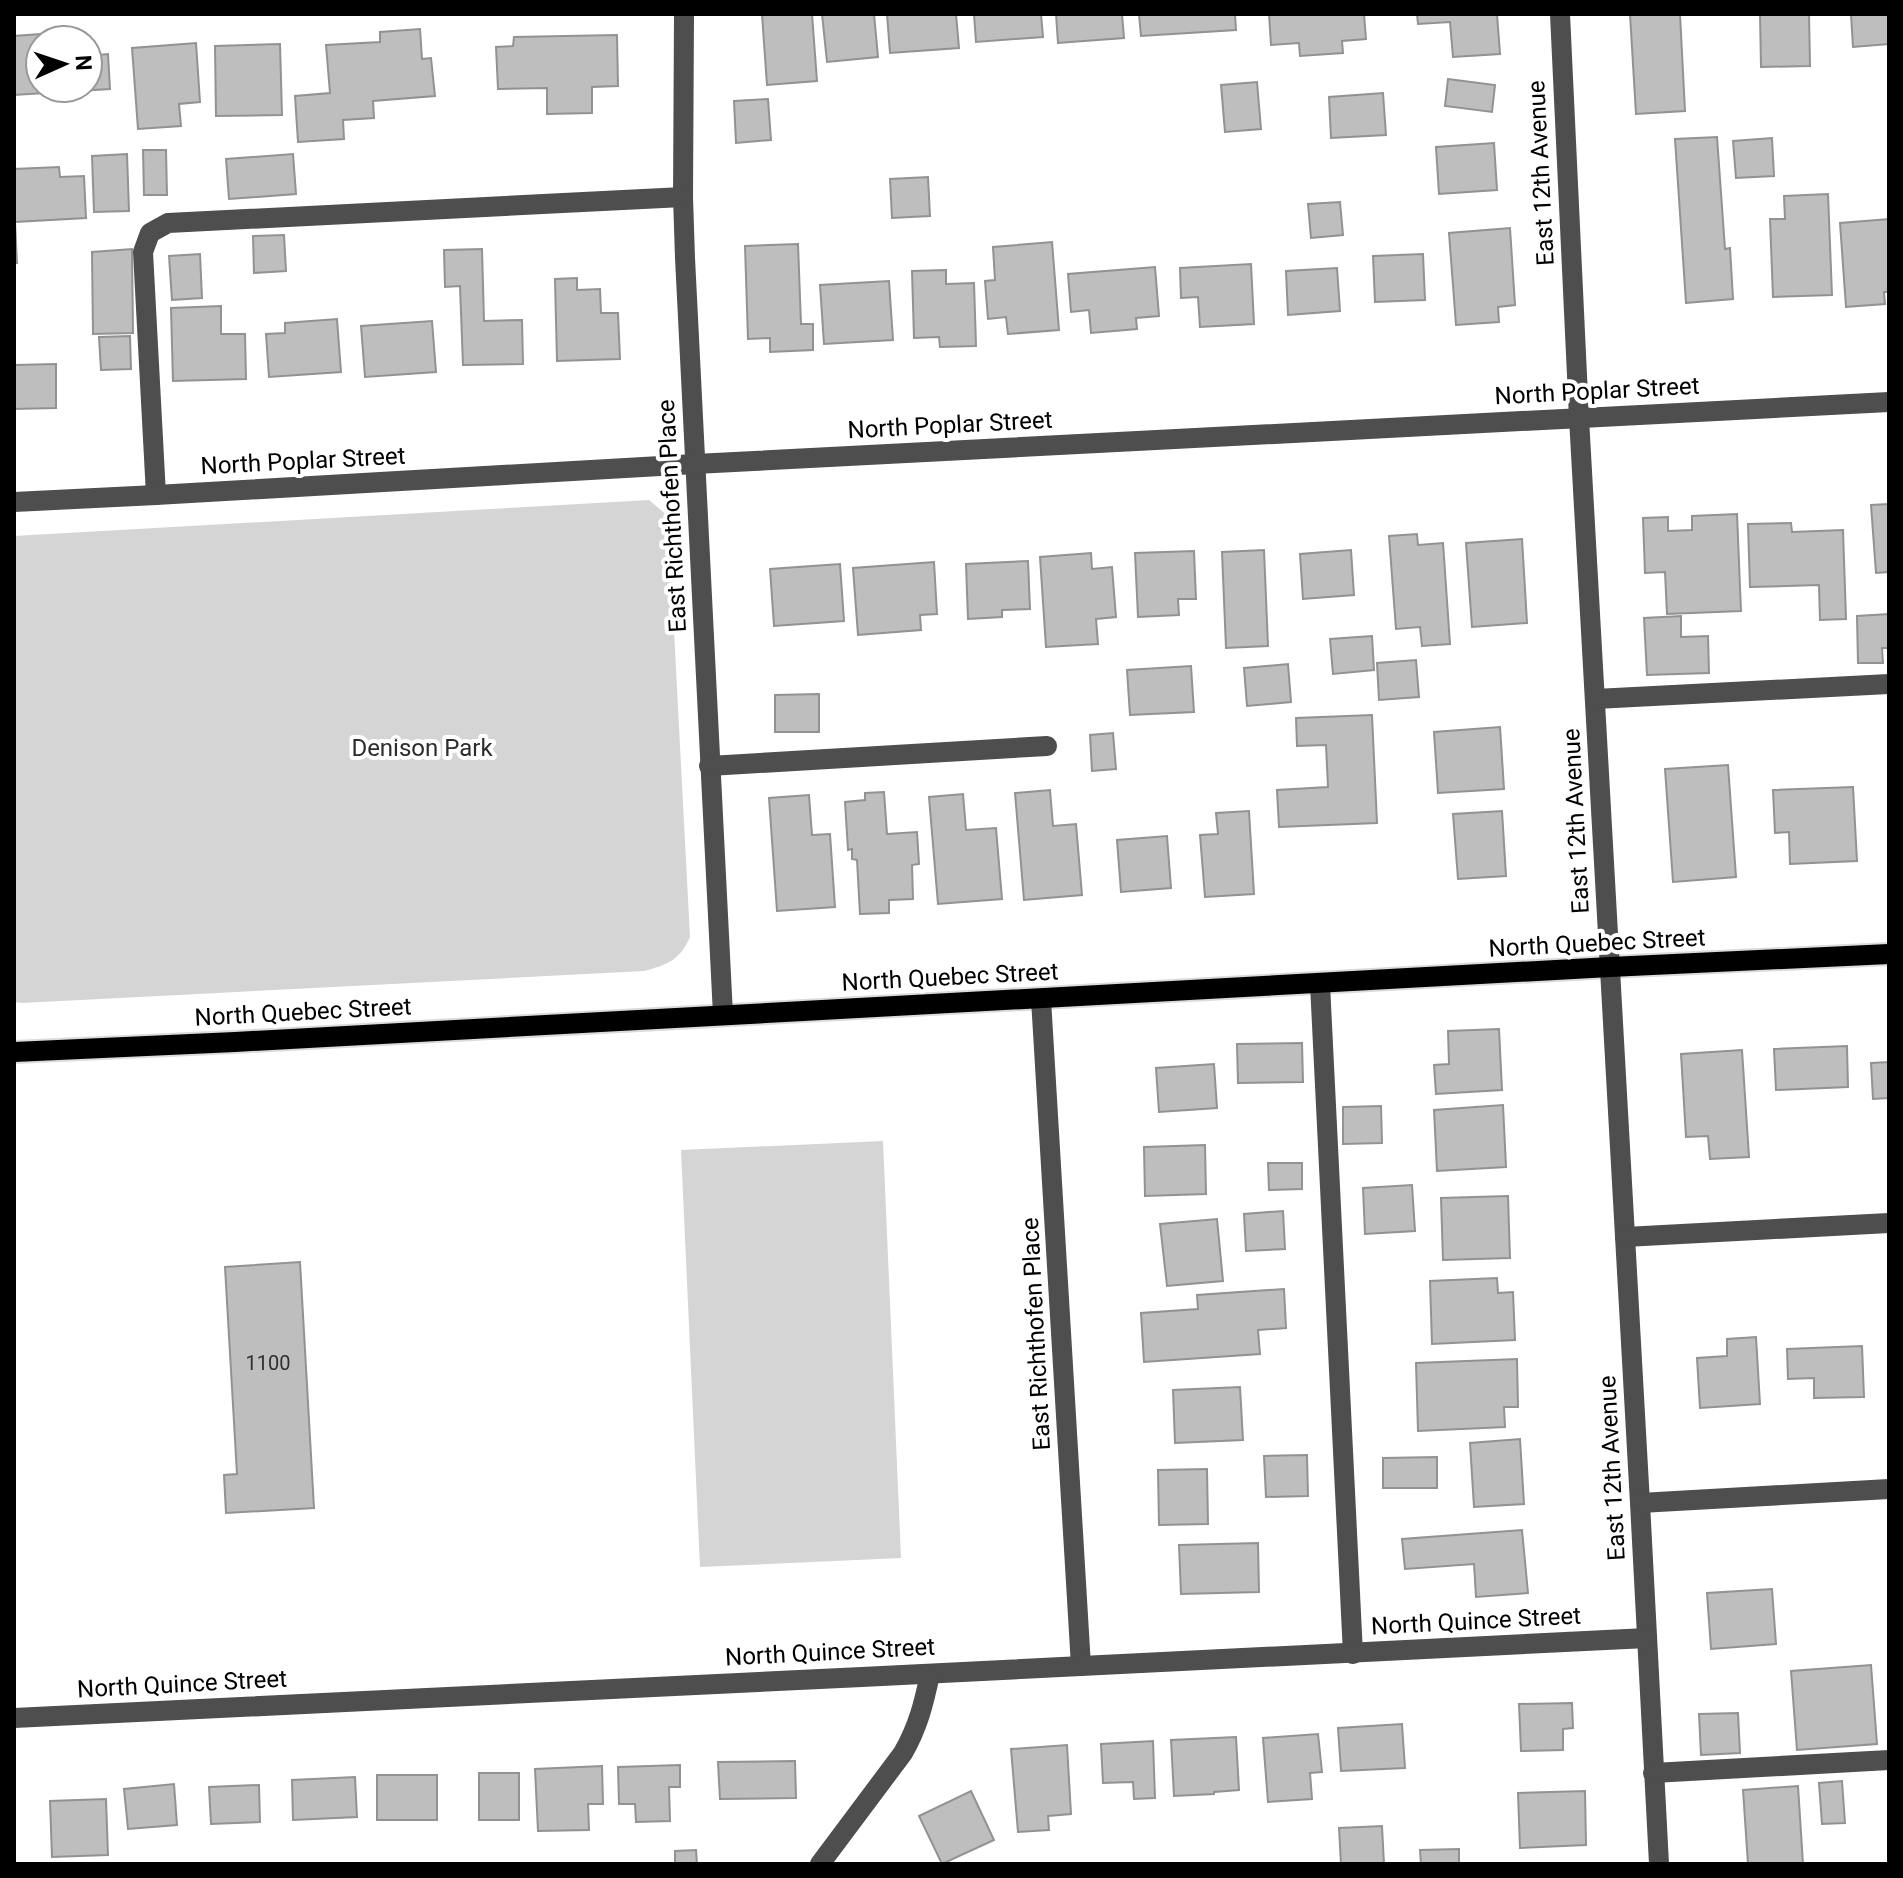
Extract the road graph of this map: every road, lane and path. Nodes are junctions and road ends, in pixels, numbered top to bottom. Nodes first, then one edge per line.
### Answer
1 (684, 14) edge
2 (1560, 14) edge
3 (683, 197) junction
4 (1889, 402) edge
5 (1579, 418) junction
6 (695, 464) junction
7 (156, 495) junction
8 (14, 502) edge
9 (1889, 684) edge
10 (1595, 699) junction
11 (1047, 746) dead end
12 (709, 766) junction
13 (1889, 954) edge
14 (1610, 967) junction
15 (1320, 984) junction
16 (1041, 999) junction
17 (723, 1015) junction
18 (14, 1052) edge
19 (1889, 1223) edge
20 (1625, 1237) junction
21 (1889, 1489) edge
22 (1640, 1503) junction
23 (1647, 1638) junction
24 (1353, 1654) junction
25 (1081, 1666) junction
26 (930, 1674) junction
27 (14, 1718) edge
28 (1889, 1760) edge
29 (1653, 1773) junction
30 (820, 1864) edge
31 (1659, 1864) edge

1 - 3 street, East Richthofen Place
2 - 5 street, East 12th Avenue
3 - 6 street, East Richthofen Place
3 - 7 street
4 - 5 street, North Poplar Street
5 - 6 street, North Poplar Street
5 - 10 street, East 12th Avenue
6 - 7 street, North Poplar Street
6 - 12 street, East Richthofen Place
7 - 8 street, North Poplar Street
9 - 10 street
10 - 14 street, East 12th Avenue
11 - 12 street
12 - 17 street, East Richthofen Place
13 - 14 main road, North Quebec Street
14 - 15 main road, North Quebec Street
14 - 20 street, East 12th Avenue
15 - 16 main road, North Quebec Street
15 - 24 street
16 - 17 main road, North Quebec Street
16 - 25 street, East Richthofen Place
17 - 18 main road, North Quebec Street
19 - 20 street
20 - 22 street, East 12th Avenue
21 - 22 street
22 - 23 street, East 12th Avenue
23 - 24 street, North Quince Street
23 - 29 street, East 12th Avenue
24 - 25 street, North Quince Street
25 - 26 street, North Quince Street
26 - 27 street, North Quince Street
26 - 30 street
28 - 29 street
29 - 31 street, East 12th Avenue

